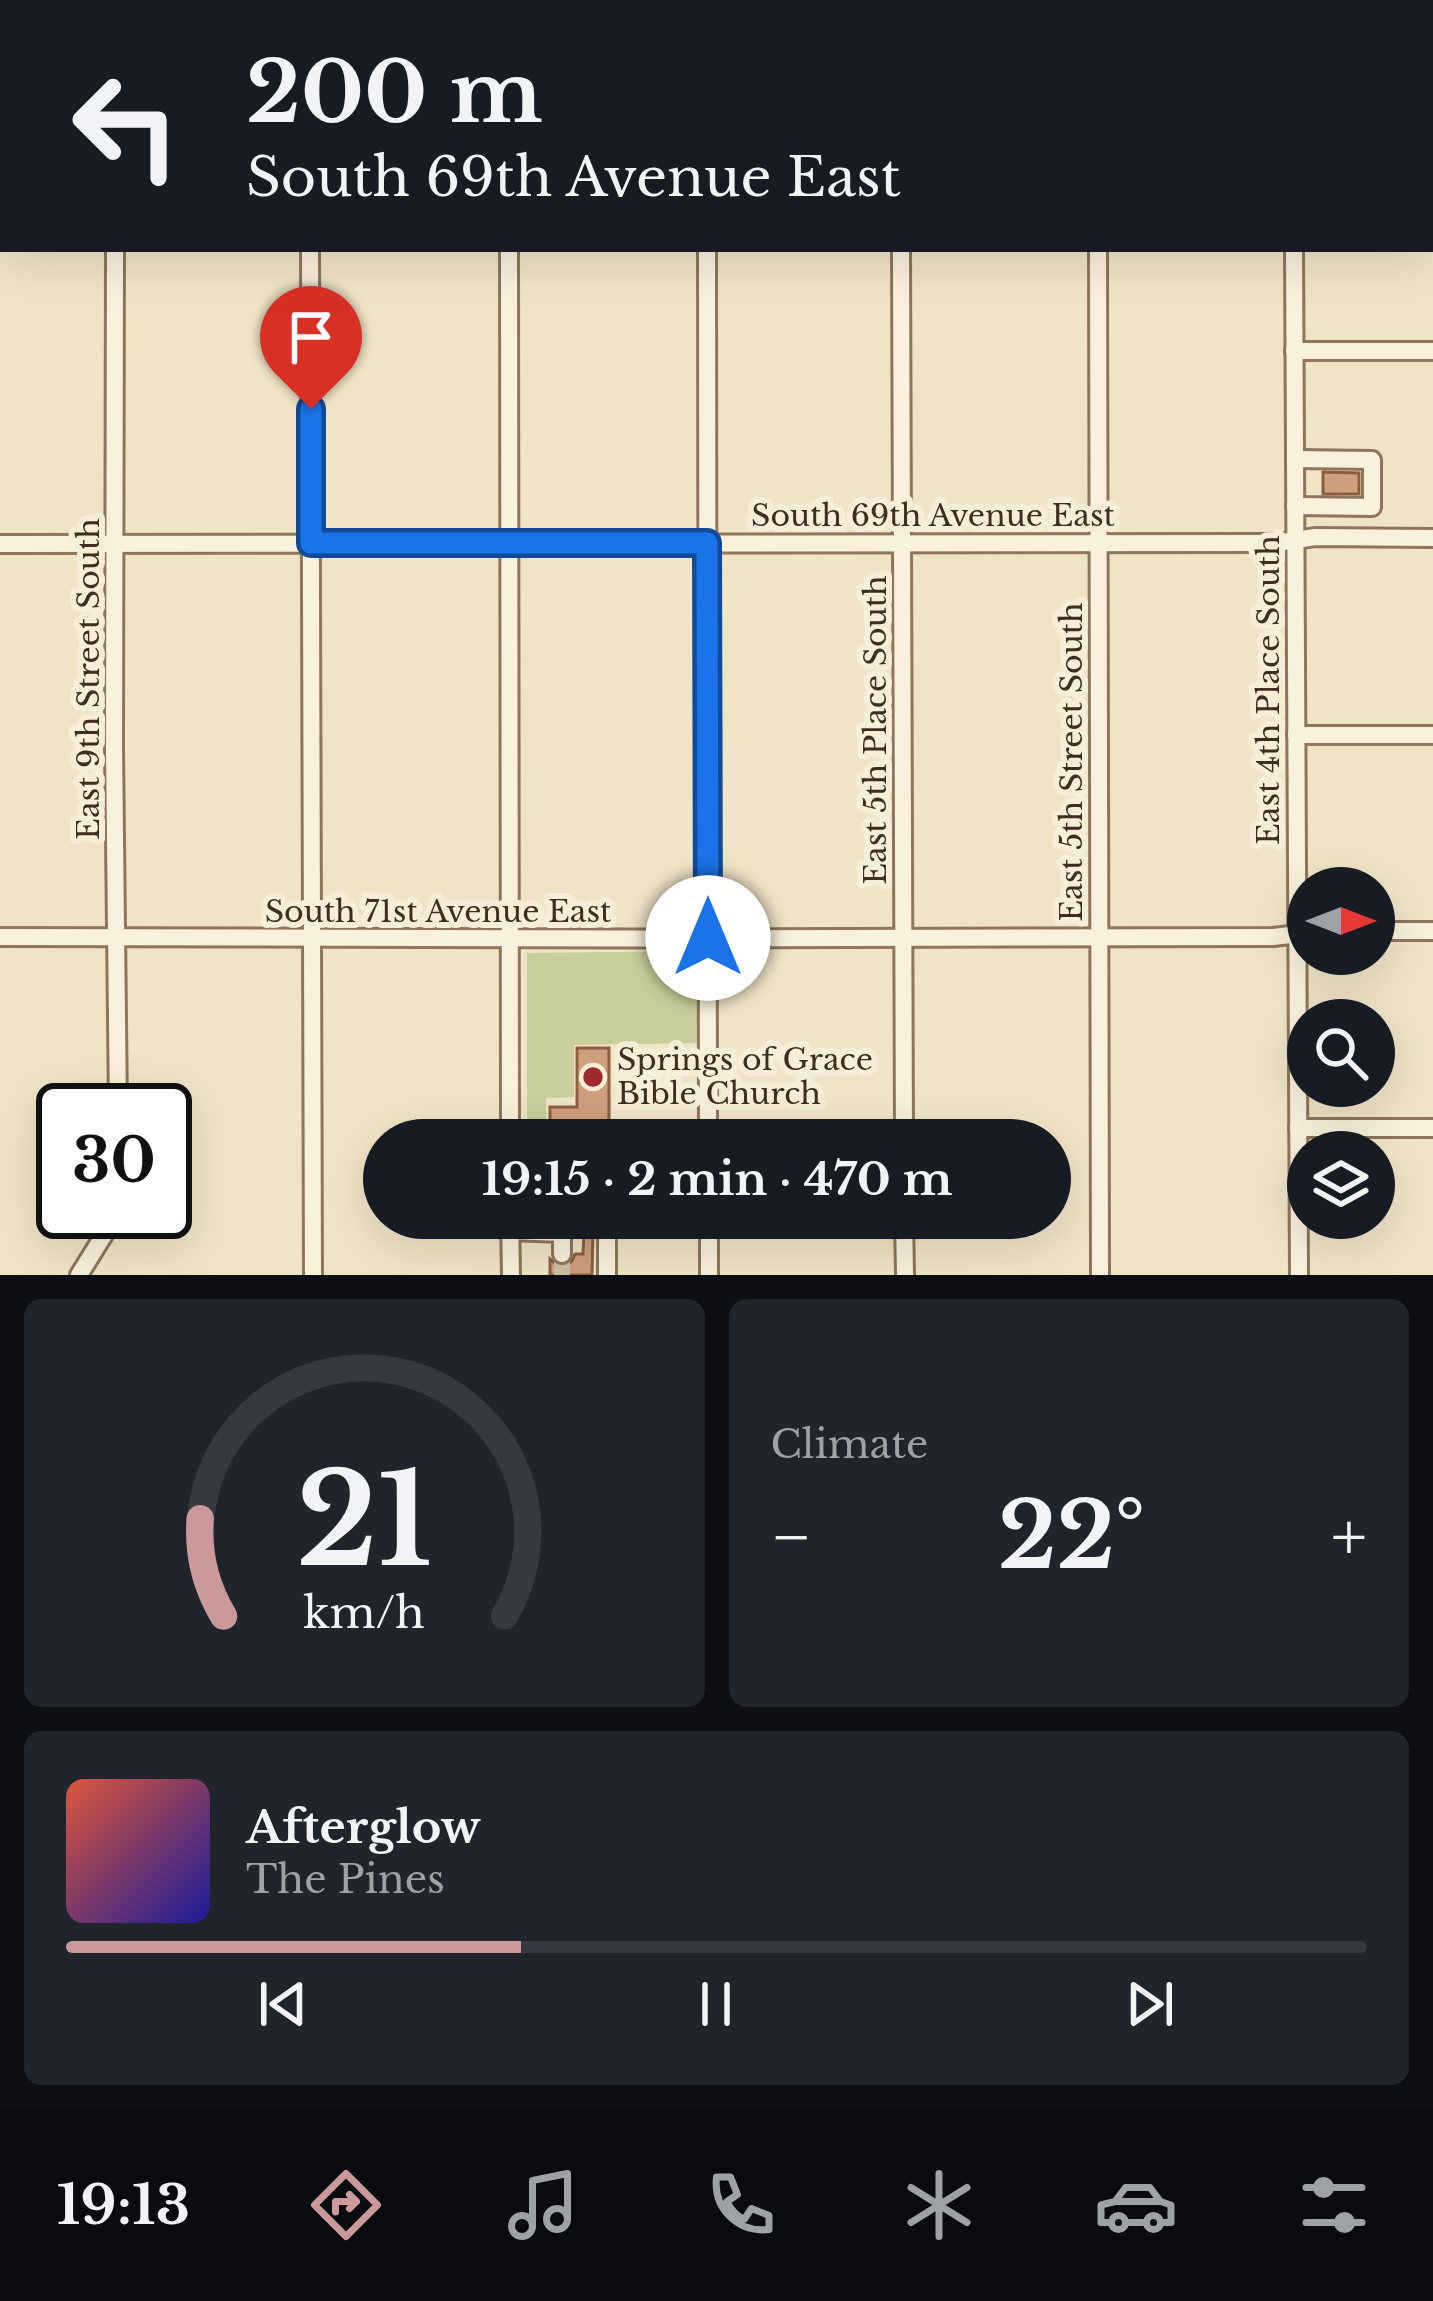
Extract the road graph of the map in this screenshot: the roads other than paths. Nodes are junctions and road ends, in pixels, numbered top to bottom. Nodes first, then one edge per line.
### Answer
1 (116, 252) edge
2 (310, 252) edge
3 (509, 252) edge
4 (707, 252) edge
5 (901, 252) edge
6 (1098, 252) edge
7 (1294, 252) edge
8 (1294, 351) junction
9 (1433, 351) edge
10 (1295, 459) junction
11 (1295, 506) junction
12 (1433, 538) edge
13 (1296, 540) junction
14 (311, 543) junction
15 (707, 543) junction
16 (903, 543) junction
17 (1098, 543) junction
18 (0, 544) edge
19 (117, 544) junction
20 (510, 544) junction
21 (1296, 735) junction
22 (1433, 735) edge
23 (1300, 867) edge
24 (1395, 931) edge
25 (1433, 931) edge
26 (1287, 936) edge
27 (0, 937) edge
28 (1100, 937) junction
29 (117, 938) junction
30 (708, 938) junction
31 (903, 938) junction
32 (312, 940) junction
33 (510, 940) junction
34 (1301, 975) edge
35 (118, 1083) edge
36 (638, 1096) dead end
37 (708, 1096) junction
38 (510, 1119) edge
39 (709, 1119) edge
40 (904, 1119) edge
41 (1298, 1128) junction
42 (1433, 1128) edge
43 (101, 1239) edge
44 (510, 1239) edge
45 (562, 1239) edge
46 (607, 1239) edge
47 (709, 1239) edge
48 (904, 1239) edge
49 (562, 1254) tunnel mouth
50 (79, 1275) edge
51 (313, 1275) edge
52 (511, 1275) edge
53 (607, 1275) edge
54 (709, 1275) edge
55 (904, 1275) edge
56 (1100, 1275) edge
57 (1299, 1275) edge

1 - 19 street, East 9th Street South
2 - 14 street
3 - 20 street
4 - 15 street
5 - 16 street, East 5th Place South
6 - 17 street, East 5th Street South
7 - 8 street, East 4th Place South
8 - 9 street
8 - 10 street, East 4th Place South
10 - 11 street, East 4th Place South
10 - 11 street
11 - 13 street, East 4th Place South
12 - 13 street, South 69th Avenue East
13 - 17 street, South 69th Avenue East
13 - 21 street, East 4th Place South
14 - 19 street, South 69th Avenue East
14 - 20 street, South 69th Avenue East
14 - 32 street
15 - 16 street, South 69th Avenue East
15 - 20 street, South 69th Avenue East
15 - 30 street
16 - 17 street, South 69th Avenue East
16 - 31 street, East 5th Place South
17 - 28 street, East 5th Street South
18 - 19 street, South 69th Avenue East
19 - 29 street, East 9th Street South
20 - 33 street
21 - 22 street
21 - 23 street, East 4th Place South
24 - 25 street
26 - 28 street, South 71st Avenue East
27 - 29 street, South 71st Avenue East
28 - 31 street, South 71st Avenue East
28 - 56 street, East 5th Street South
29 - 32 street, South 71st Avenue East
29 - 35 street, East 9th Street South
30 - 31 street, South 71st Avenue East
30 - 33 street, South 71st Avenue East
30 - 37 street
31 - 40 street, East 5th Place South
32 - 33 street, South 71st Avenue East
32 - 51 street
33 - 38 street
34 - 41 street, East 4th Place South
36 - 37 street
37 - 39 street
41 - 42 street
41 - 57 street, East 4th Place South
43 - 50 street
44 - 52 street
45 - 49 street
46 - 53 street
47 - 54 street
48 - 55 street

